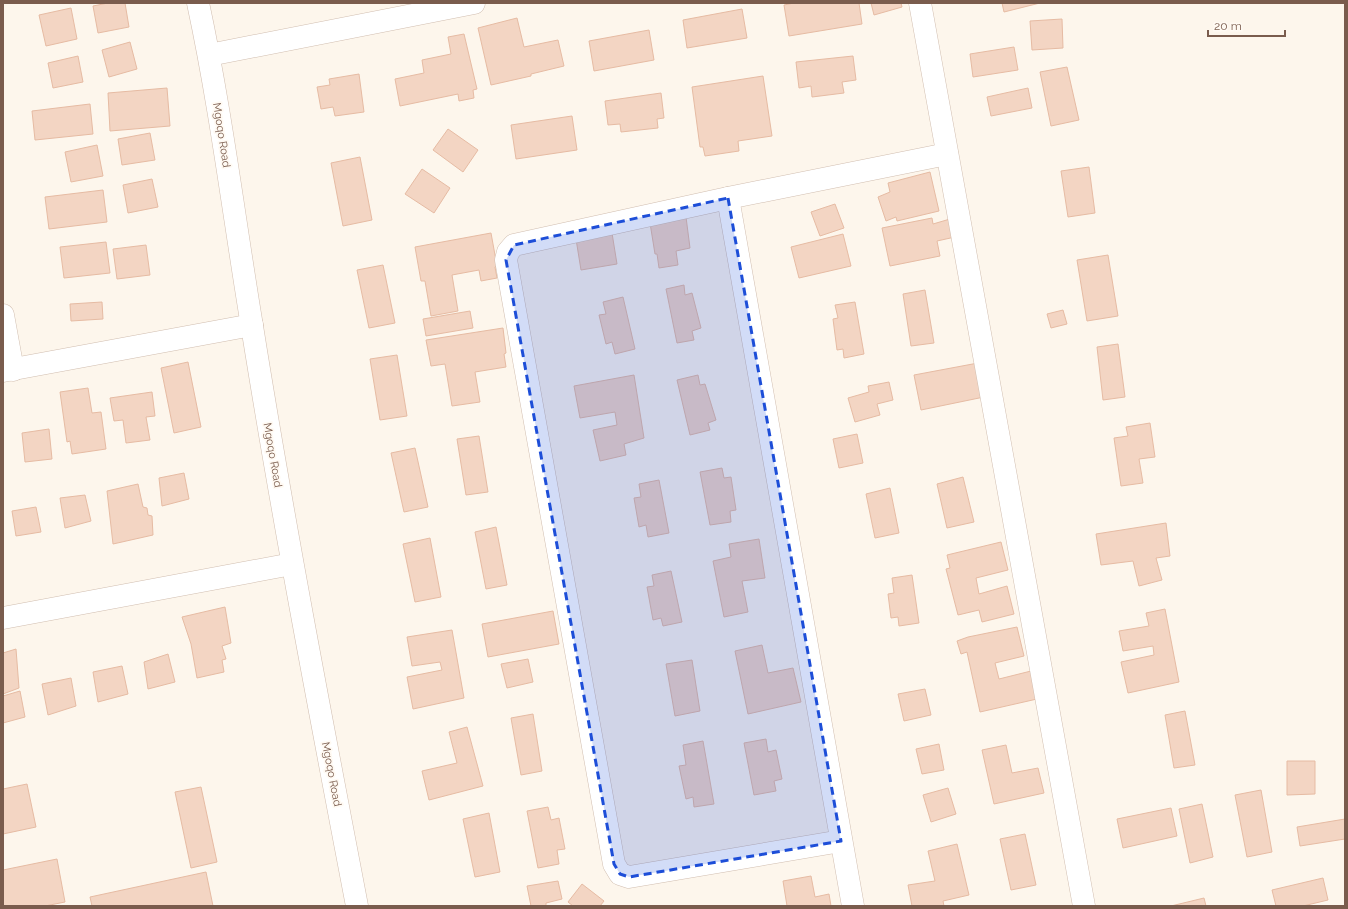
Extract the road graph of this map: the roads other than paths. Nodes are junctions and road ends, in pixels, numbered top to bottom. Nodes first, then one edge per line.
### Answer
1 (198, 3) edge
2 (474, 3) edge
3 (920, 3) edge
4 (209, 55) junction
5 (947, 154) junction
6 (728, 198) junction
7 (3, 315) edge
8 (252, 326) junction
9 (8, 370) edge
10 (292, 564) junction
11 (3, 618) edge
12 (841, 840) junction
13 (357, 906) edge
14 (853, 906) edge
15 (1084, 906) edge

1 - 4 street, Mgoqo Road
2 - 4 street
3 - 5 street
4 - 8 street, Mgoqo Road
5 - 6 street
5 - 15 street
6 - 12 street
6 - 12 street
7 - 9 street
8 - 9 street
8 - 10 street, Mgoqo Road
10 - 11 street
10 - 13 street, Mgoqo Road
12 - 14 street

